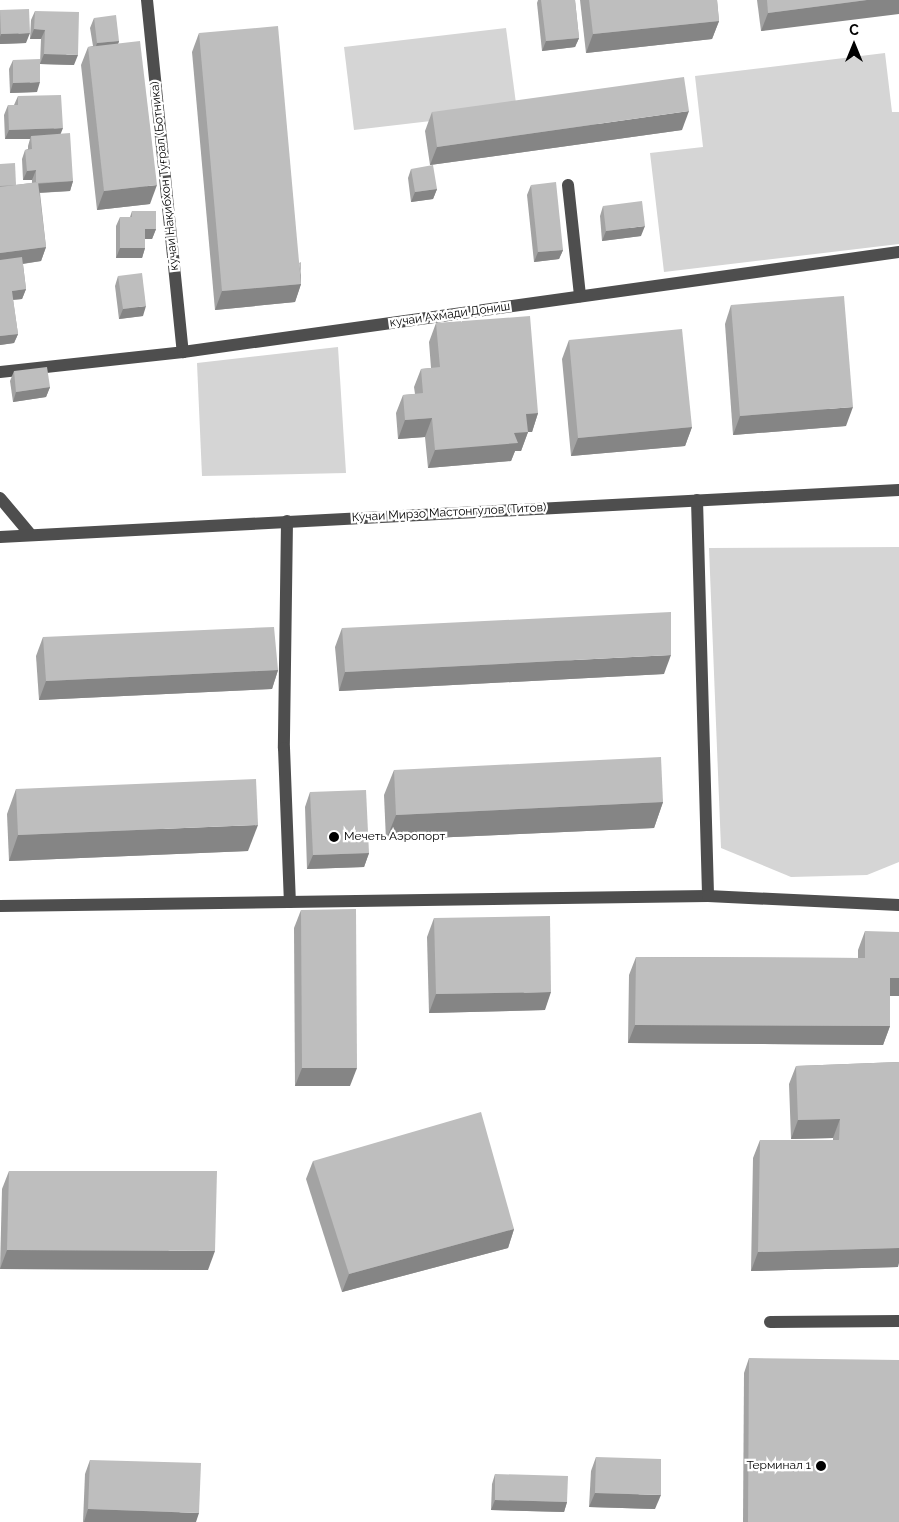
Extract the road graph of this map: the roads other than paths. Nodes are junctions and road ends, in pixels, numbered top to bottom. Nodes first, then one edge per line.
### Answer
1 (147, 0) edge
2 (568, 185) dead end
3 (899, 252) edge
4 (580, 296) junction
5 (183, 352) junction
6 (0, 372) edge
7 (899, 490) edge
8 (0, 498) edge
9 (696, 500) junction
10 (287, 521) junction
11 (31, 536) junction
12 (0, 537) edge
13 (708, 896) junction
14 (290, 902) junction
15 (899, 905) edge
16 (0, 906) edge
17 (899, 1321) edge
18 (770, 1322) dead end

1 - 5 street, кӯчаи Нақибхон Туғрал (Ботника)
2 - 4 street
3 - 4 street, кучаи Ахмади Дониш
4 - 5 street, кучаи Ахмади Дониш
5 - 6 street, кучаи Ахмади Дониш
7 - 9 street, Кучаи Мирзо Мастонгулов (Титов)
8 - 11 street
9 - 10 street, Кучаи Мирзо Мастонгулов (Титов)
9 - 13 street
10 - 11 street, Кучаи Мирзо Мастонгулов (Титов)
10 - 14 street
11 - 12 street, Кучаи Мирзо Мастонгулов (Титов)
13 - 14 street
13 - 15 street
14 - 16 street
17 - 18 street

